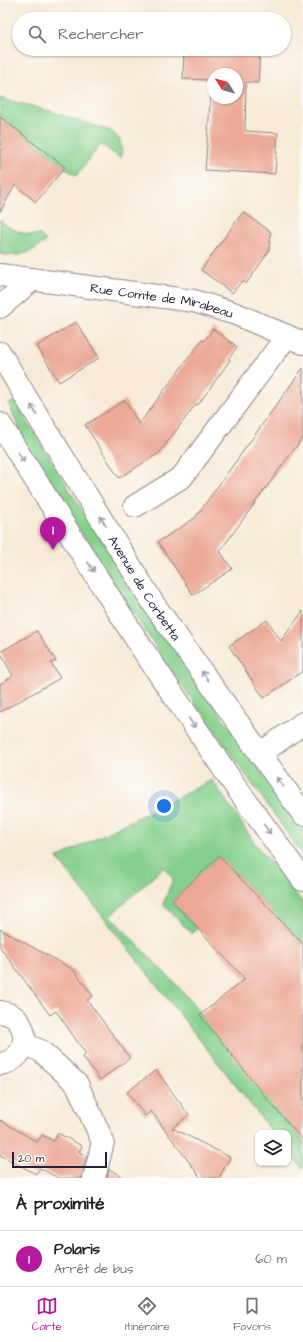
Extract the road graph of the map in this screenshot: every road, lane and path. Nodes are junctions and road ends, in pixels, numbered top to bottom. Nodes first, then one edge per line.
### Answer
1 (0, 275) edge
2 (33, 279) junction
3 (0, 308) edge
4 (295, 340) edge
5 (0, 353) edge
6 (0, 424) edge
7 (134, 506) dead end
8 (303, 723) edge
9 (260, 754) junction
10 (303, 814) edge
11 (303, 880) edge
12 (0, 1012) edge
13 (24, 1044) junction
14 (0, 1064) edge
15 (94, 1178) edge

1 - 2 street, Rue Comte de Mirabeau
2 - 3 street
2 - 4 street, Rue Comte de Mirabeau
4 - 7 street, Rue Comte de Mirabeau
9 -> 5 street, Avenue de Corbetta
6 -> 11 street
8 - 9 street
10 -> 9 street, Avenue de Corbetta
12 - 13 street
13 - 14 street
13 - 15 street

